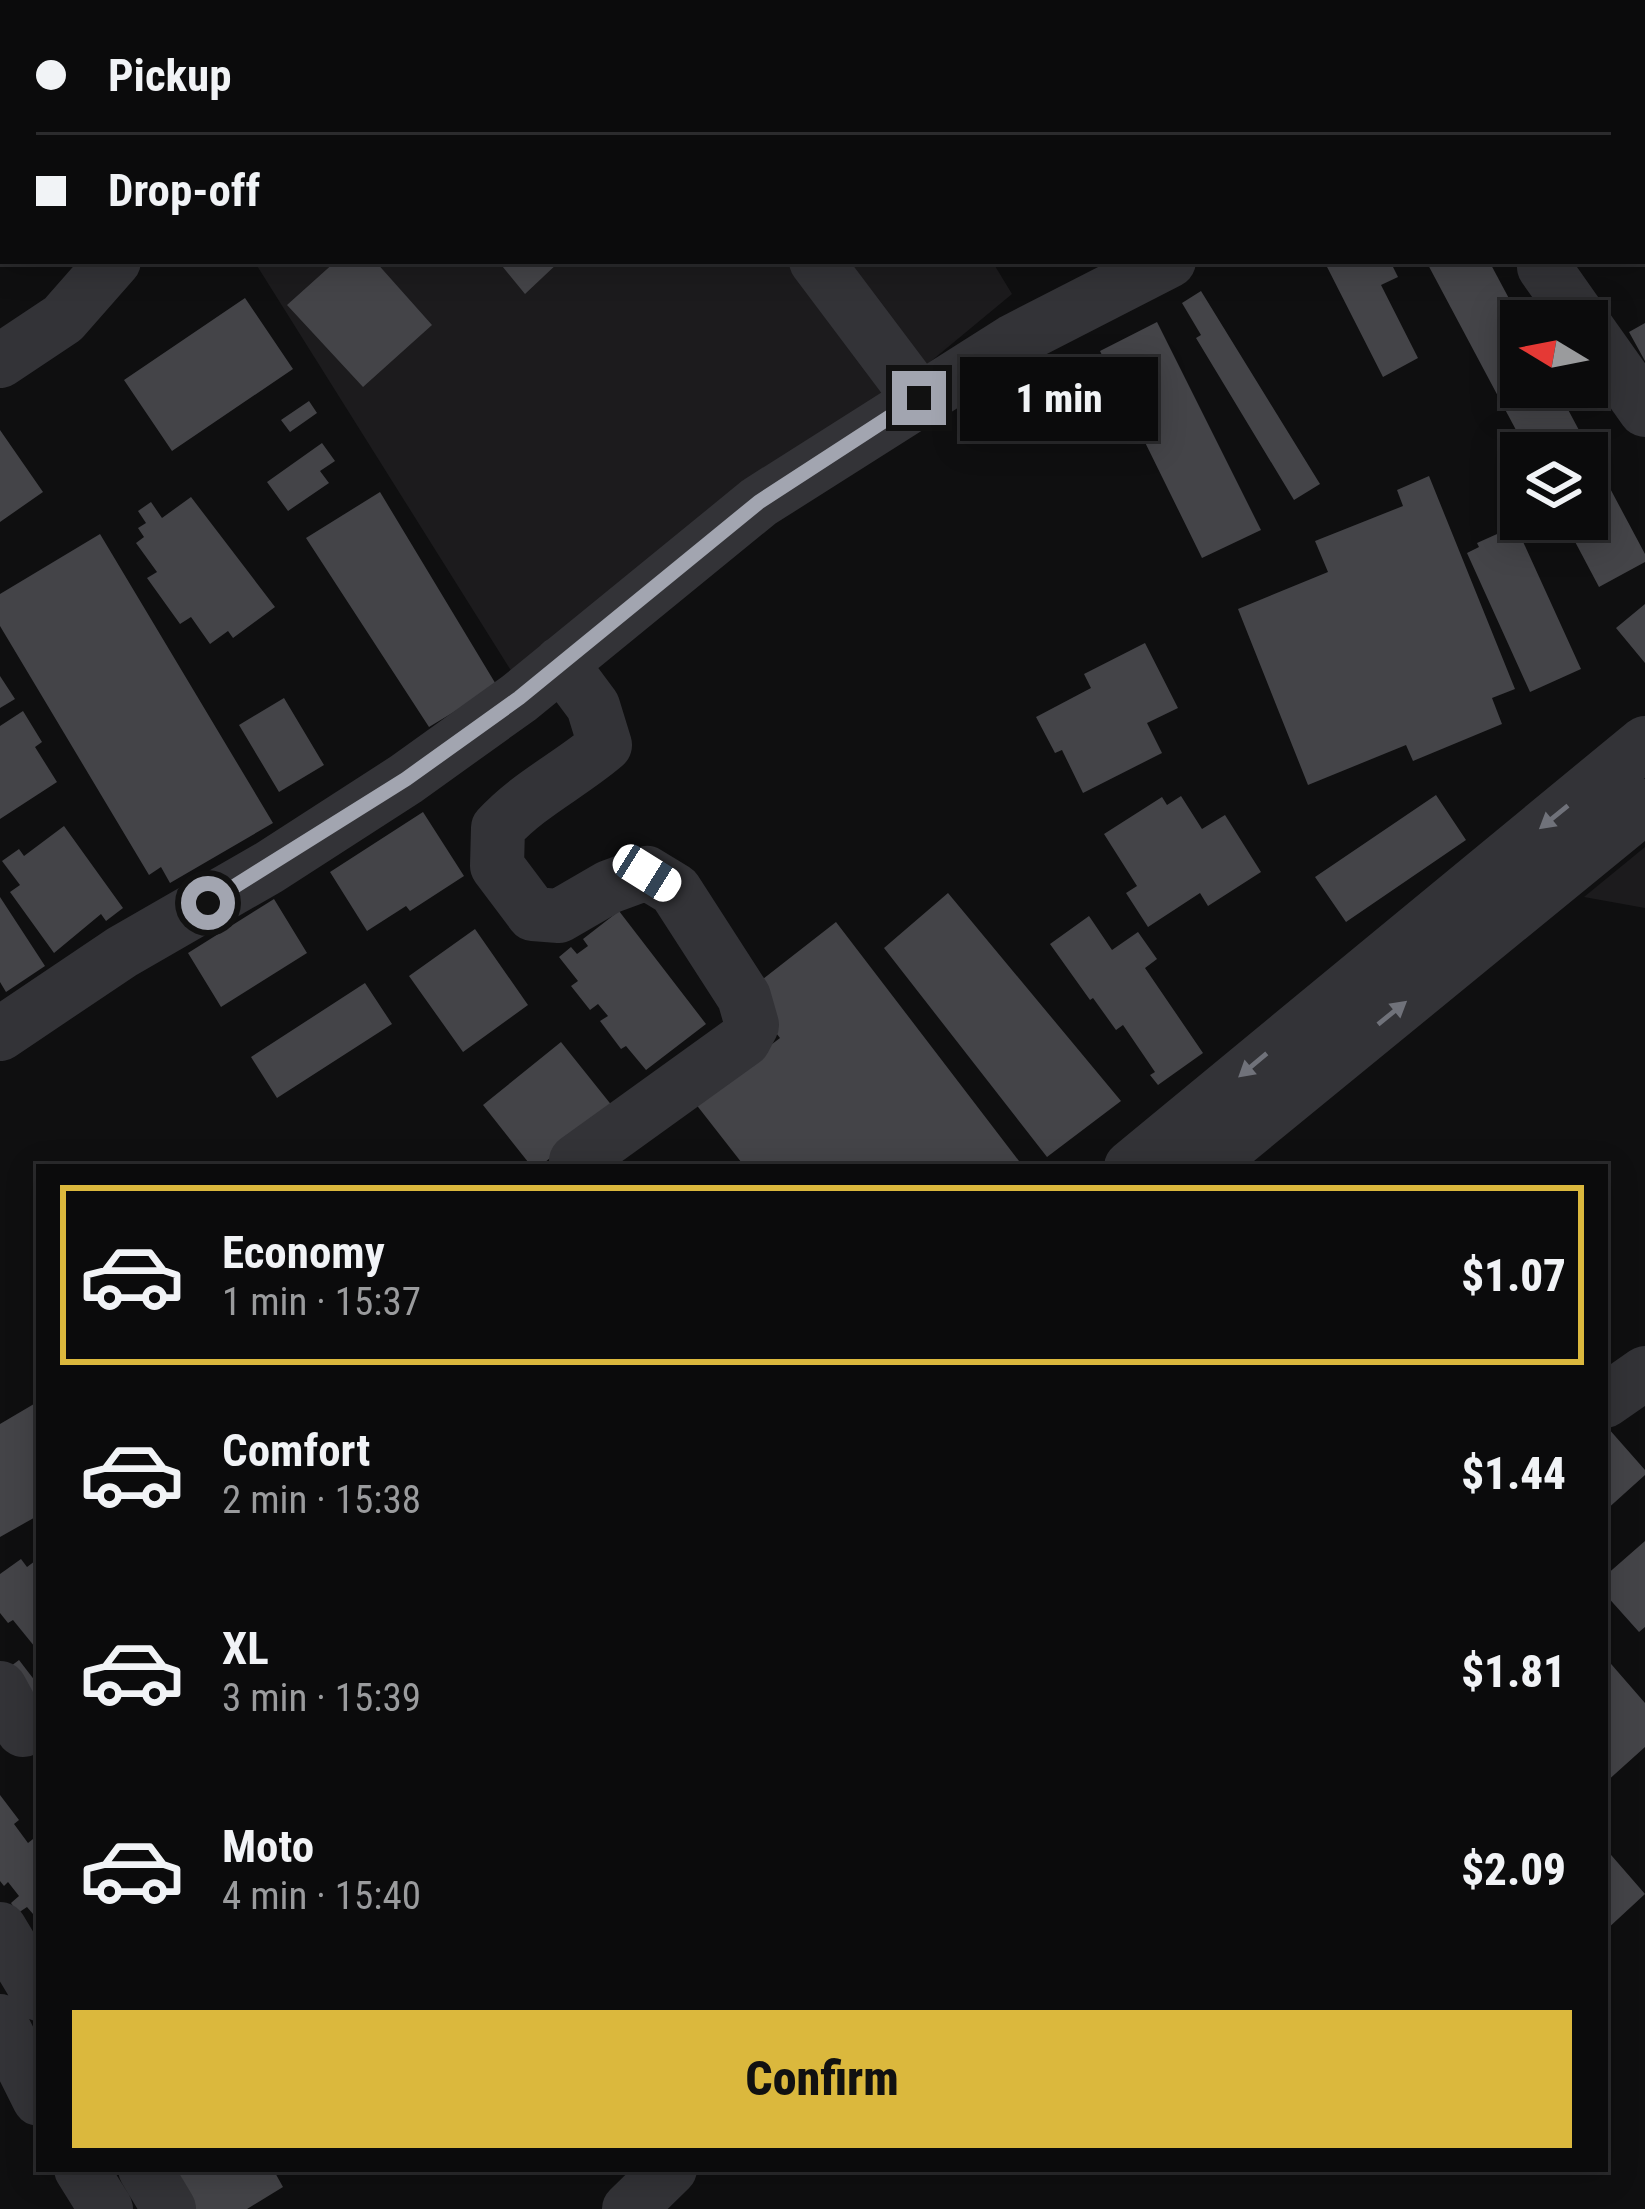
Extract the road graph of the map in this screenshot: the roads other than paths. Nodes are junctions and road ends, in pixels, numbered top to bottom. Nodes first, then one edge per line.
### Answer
1 (110, 264) edge
2 (819, 264) edge
3 (1163, 264) edge
4 (1544, 267) dead end
5 (1568, 300) edge
6 (1608, 357) edge
7 (0, 361) edge
8 (919, 398) junction
9 (1645, 410) edge
10 (561, 663) junction
11 (1645, 743) edge
12 (1645, 806) edge
13 (0, 1034) edge
14 (576, 1161) dead end
15 (1147, 1162) edge
16 (1208, 1164) edge
17 (1645, 1373) edge
18 (1608, 1399) edge
19 (0, 1929) edge
20 (36, 1989) edge
21 (13, 2036) edge
22 (36, 2091) edge
23 (36, 2100) edge
24 (0, 2127) edge
25 (84, 2172) edge
26 (147, 2172) edge
27 (667, 2172) edge
28 (106, 2209) edge
29 (169, 2209) edge
30 (629, 2209) edge

1 - 7 street
2 - 8 street
3 - 8 street
4 - 5 street
6 - 9 street
8 - 10 street
10 - 13 street
10 - 14 street
11 -> 15 street
16 -> 12 street
17 - 18 street
19 - 20 street
21 - 22 street
23 - 24 street
25 - 28 street
26 - 29 street
27 - 30 street

